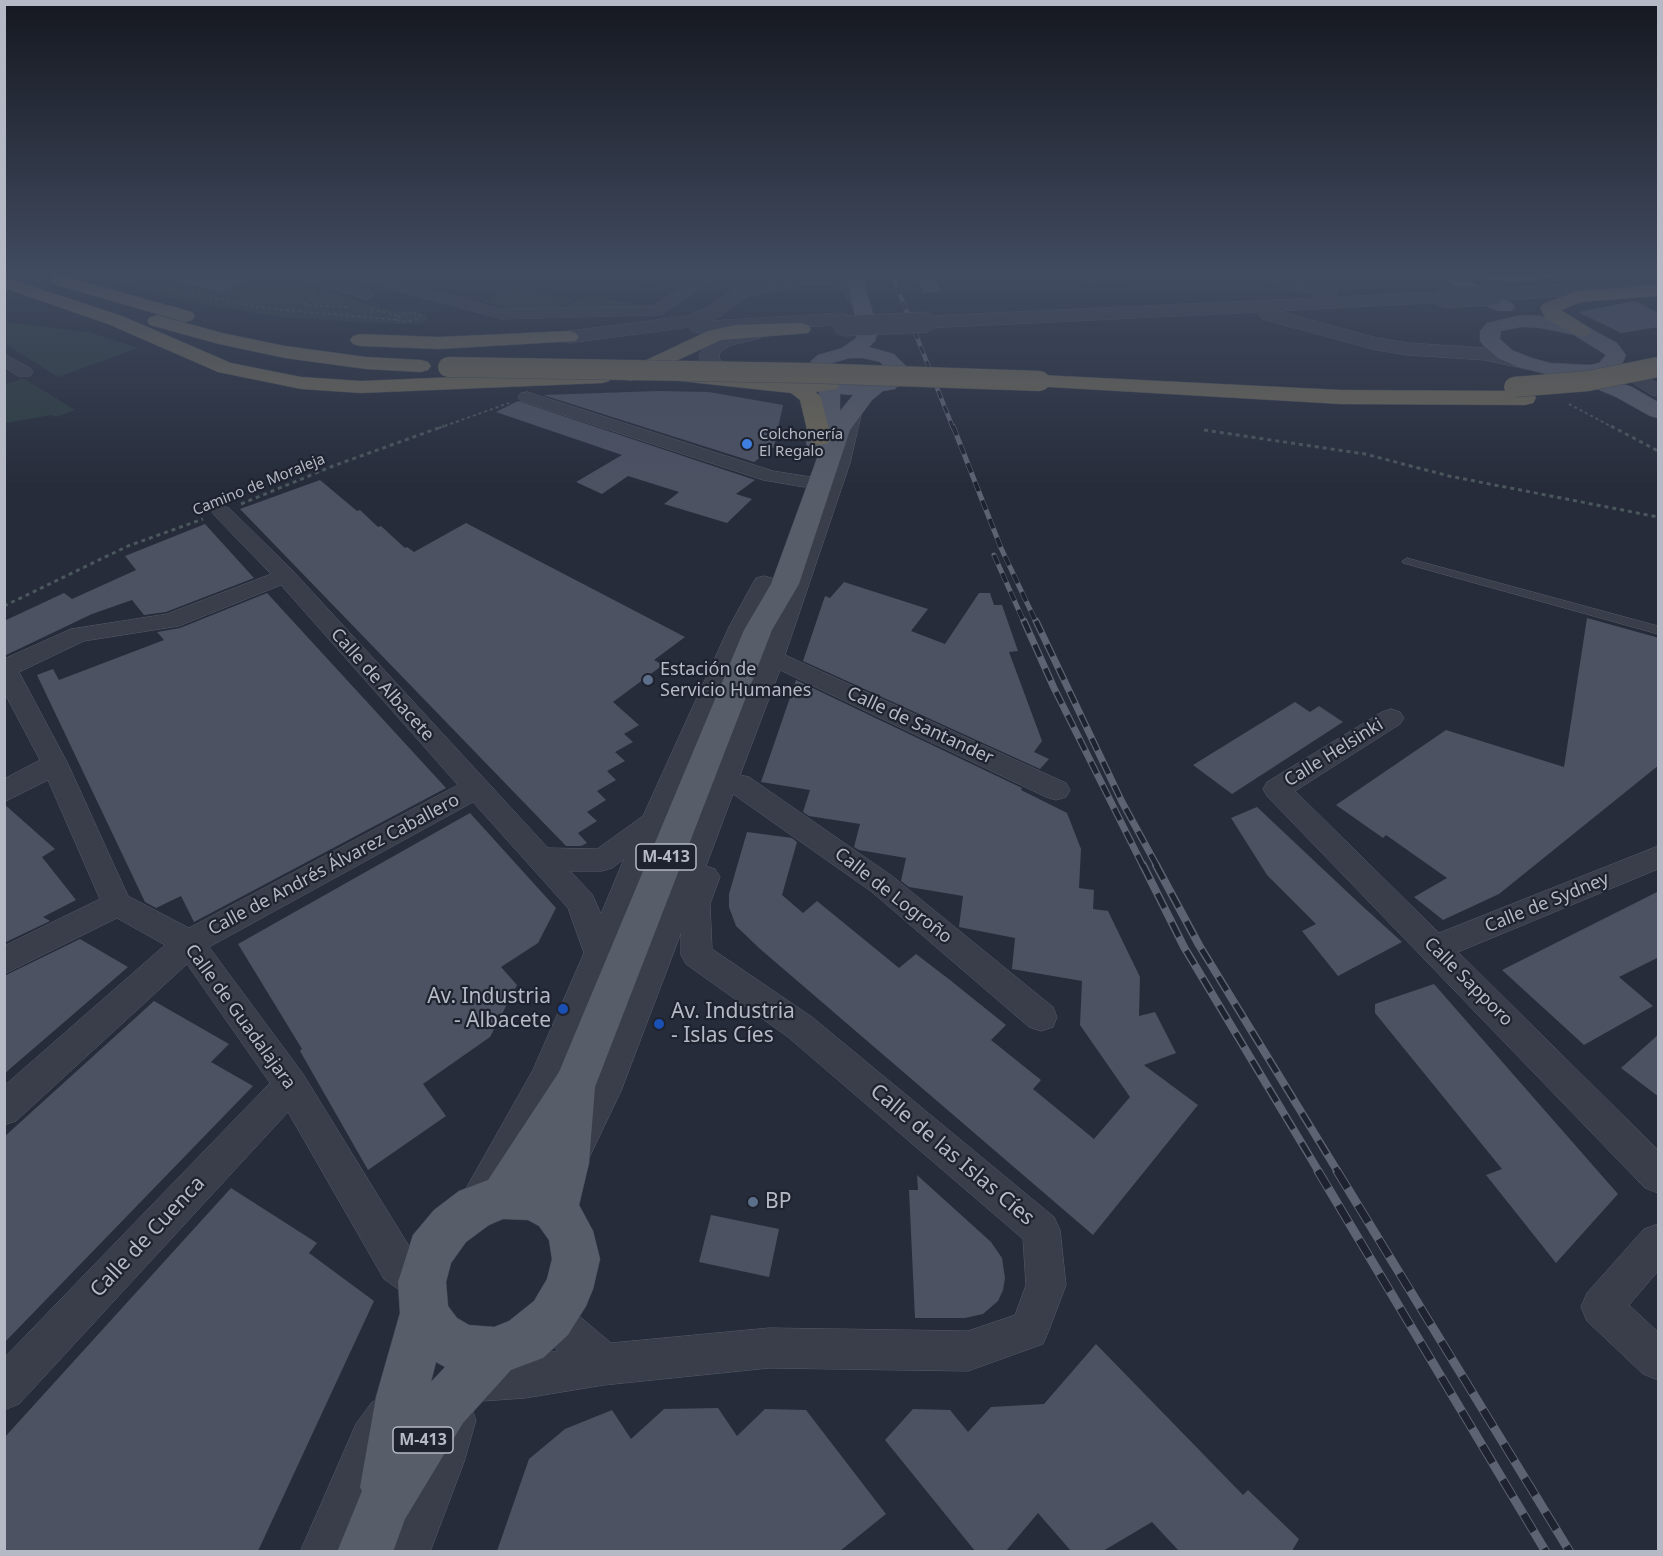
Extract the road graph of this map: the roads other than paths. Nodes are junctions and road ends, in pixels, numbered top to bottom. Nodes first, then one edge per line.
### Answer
1 (171, 345) edge
2 (252, 345) edge
3 (322, 345) edge
4 (696, 345) edge
5 (718, 345) edge
6 (860, 345) edge
7 (881, 345) edge
8 (1380, 345) edge
9 (1494, 345) edge
10 (1607, 345) edge
11 (849, 352) junction
12 (887, 358) junction
13 (4, 359) edge
14 (452, 363) junction
15 (1525, 363) junction
16 (1612, 363) junction
17 (1659, 367) edge
18 (1567, 372) junction
19 (630, 375) junction
20 (4, 378) edge
21 (826, 378) junction
22 (1659, 381) edge
23 (797, 387) junction
24 (875, 388) junction
25 (1659, 391) edge
26 (1519, 392) junction
27 (527, 397) road end
28 (1659, 399) edge
29 (854, 406) junction
30 (1659, 411) edge
31 (820, 438) junction
32 (804, 481) junction
33 (222, 512) road end
34 (818, 527) junction
35 (1407, 561) dead end
36 (285, 576) junction
37 (764, 584) junction
38 (758, 630) junction
39 (1659, 630) edge
40 (784, 662) junction
41 (5, 669) edge
42 (1391, 718) dead end
43 (55, 764) junction
44 (739, 784) junction
45 (475, 788) junction
46 (1277, 789) joint
47 (1056, 790) dead end
48 (4, 792) edge
49 (654, 823) junction
50 (1659, 857) edge
51 (541, 859) junction
52 (117, 904) junction
53 (189, 943) junction
54 (1435, 948) junction
55 (660, 953) junction
56 (600, 954) junction
57 (697, 955) junction
58 (4, 961) edge
59 (1041, 1017) dead end
60 (575, 1084) junction
61 (291, 1085) junction
62 (4, 1109) edge
63 (567, 1163) junction
64 (1659, 1175) edge
65 (489, 1202) junction
66 (555, 1210) junction
67 (1659, 1243) edge
68 (423, 1297) junction
69 (551, 1318) junction
70 (1659, 1359) edge
71 (487, 1364) junction
72 (604, 1364) junction
73 (4, 1389) edge
74 (402, 1397) junction
75 (374, 1527) edge
76 (323, 1551) edge
77 (407, 1551) edge

1 - 19 highway
2 - 14 highway
3 - 14 highway
4 - 19 highway
5 - 21 street
6 - 11 main road
7 - 12 main road, M-413
8 - 15 street
9 - 15 main road
10 - 16 main road
11 - 12 main road
11 - 21 main road
12 - 24 main road, M-413
13 - 20 street
14 - 26 highway, bridge
15 - 18 main road
16 - 18 main road
16 - 25 street
16 - 28 main road
17 - 26 highway, bridge
18 - 30 main road
19 - 23 highway
21 - 23 highway
21 - 24 main road
21 - 31 main road, M-413
22 - 26 highway
23 - 31 highway
24 - 29 main road, M-413
27 - 32 street
29 - 34 street
29 - 38 main road, M-413
31 - 32 main road, M-413
32 - 37 main road, M-413
33 - 36 street, Calle de Albacete
34 - 40 street
34 - 55 street
35 - 39 lane
36 - 41 street
36 - 45 street, Calle de Albacete
37 - 38 main road, M-413
37 - 49 street
38 - 60 main road, M-413
40 - 44 street
40 - 47 street, Calle de Santander
41 - 43 street
42 - 46 street, Calle Helsinki
43 - 48 street
43 - 52 street
44 - 57 street
44 - 59 street, Calle de Logroño
45 - 51 street, Calle de Albacete
45 - 53 street, Calle de Andrés Álvarez Caballero
46 - 54 street, Calle Sapporo
49 - 51 street
49 - 56 street
50 - 54 street, Calle de Sydney
51 - 56 street, Calle de Albacete
52 - 53 street, Calle de Guadalajara
52 - 58 street
53 - 61 street, Calle de Guadalajara
53 - 62 street, Calle de Andrés Álvarez Caballero
54 - 64 street, Calle Sapporo
55 - 57 street
55 - 63 street
56 - 65 street
57 - 72 street, Calle de las Islas Cíes
60 - 63 main road, M-413
60 - 65 main road, M-413
61 - 68 street, Calle de Guadalajara
61 - 73 street, Calle de Cuenca
63 - 66 main road, M-413
65 - 66 main road
65 - 68 main road, M-413
66 - 69 main road, M-413
67 - 70 street
68 - 71 main road
68 - 74 main road, M-413
69 - 71 main road, M-413
69 - 72 street
71 - 72 street, Calle de las Islas Cíes
71 - 75 main road, M-413
71 - 77 street
74 - 75 main road, M-413
74 - 76 street

